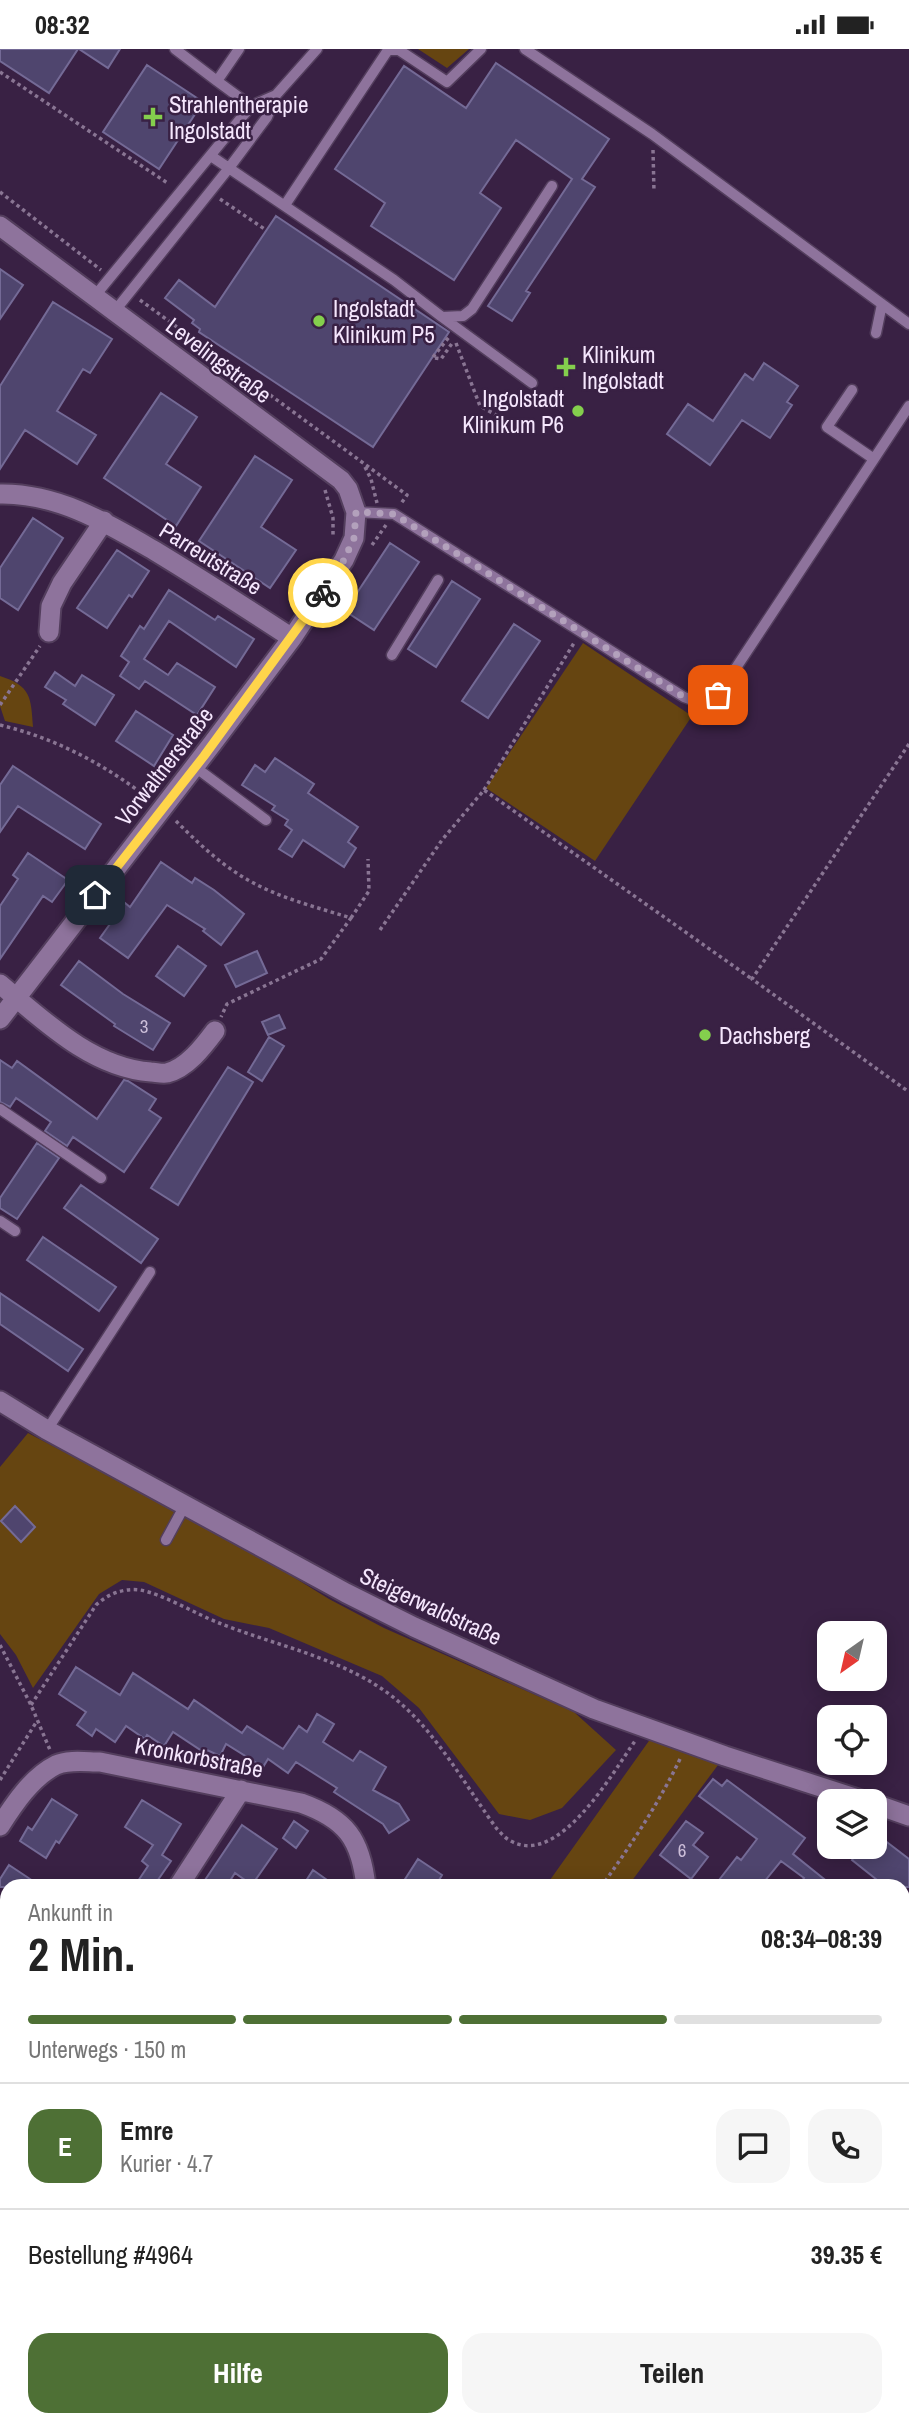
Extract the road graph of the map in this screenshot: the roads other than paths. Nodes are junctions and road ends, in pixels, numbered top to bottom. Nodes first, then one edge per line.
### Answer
1 (175, 49) edge
2 (239, 49) edge
3 (317, 49) edge
4 (481, 49) edge
5 (525, 49) edge
6 (217, 81) junction
7 (276, 95) junction
8 (251, 106) junction
9 (211, 156) junction
10 (229, 168) junction
11 (552, 186) dead end
12 (285, 205) junction
13 (1, 229) edge
14 (94, 297) junction
15 (882, 304) junction
16 (114, 312) junction
17 (463, 316) junction
18 (442, 317) junction
19 (909, 324) edge
20 (876, 333) dead end
21 (457, 335) junction
22 (532, 383) dead end
23 (852, 390) dead end
24 (909, 406) edge
25 (874, 459) junction
26 (0, 494) edge
27 (356, 512) junction
28 (104, 521) junction
29 (438, 580) dead end
30 (49, 632) road end
31 (292, 638) junction
32 (392, 655) dead end
33 (195, 767) junction
34 (266, 820) dead end
35 (8, 991) edge
36 (0, 1019) edge
37 (215, 1031) road end
38 (0, 1109) edge
39 (101, 1178) dead end
40 (0, 1221) edge
41 (15, 1231) dead end
42 (150, 1272) dead end
43 (0, 1401) edge
44 (47, 1430) junction
45 (185, 1505) junction
46 (166, 1540) dead end
47 (828, 1789) edge
48 (241, 1790) junction
49 (887, 1808) edge
50 (909, 1816) edge
51 (0, 1826) edge
52 (183, 1879) edge
53 (365, 1879) edge

1 - 6 lane
2 - 6 lane
3 - 7 lane
4 - 12 lane
5 - 15 lane
6 - 8 lane
7 - 8 lane
7 - 10 lane
8 - 9 lane
9 - 10 lane
9 - 14 lane
10 - 12 lane
10 - 16 lane
11 - 17 lane
12 - 18 lane
13 - 14 street, Levelingstraße
14 - 16 street, Levelingstraße
15 - 19 lane
15 - 20 lane
16 - 27 street, Levelingstraße
17 - 18 lane
17 - 21 lane
18 - 21 lane
21 - 22 lane
23 - 25 lane
24 - 25 lane
25 - 27 lane
26 - 28 street, Parreutstraße
27 - 31 street, Vorwaltnerstraße
28 - 30 street
28 - 31 street, Parreutstraße
29 - 32 lane
31 - 33 street, Vorwaltnerstraße
33 - 34 lane
33 - 35 street, Vorwaltnerstraße
35 - 36 street, Vorwaltnerstraße
35 - 37 street
38 - 39 lane
40 - 41 lane
42 - 44 lane
43 - 44 street, Steigerwaldstraße
44 - 45 street, Steigerwaldstraße
45 - 46 lane
45 - 47 street, Steigerwaldstraße
48 - 51 street, Kronkorbstraße
48 - 52 street
48 - 53 street, Kronkorbstraße
49 - 50 street

